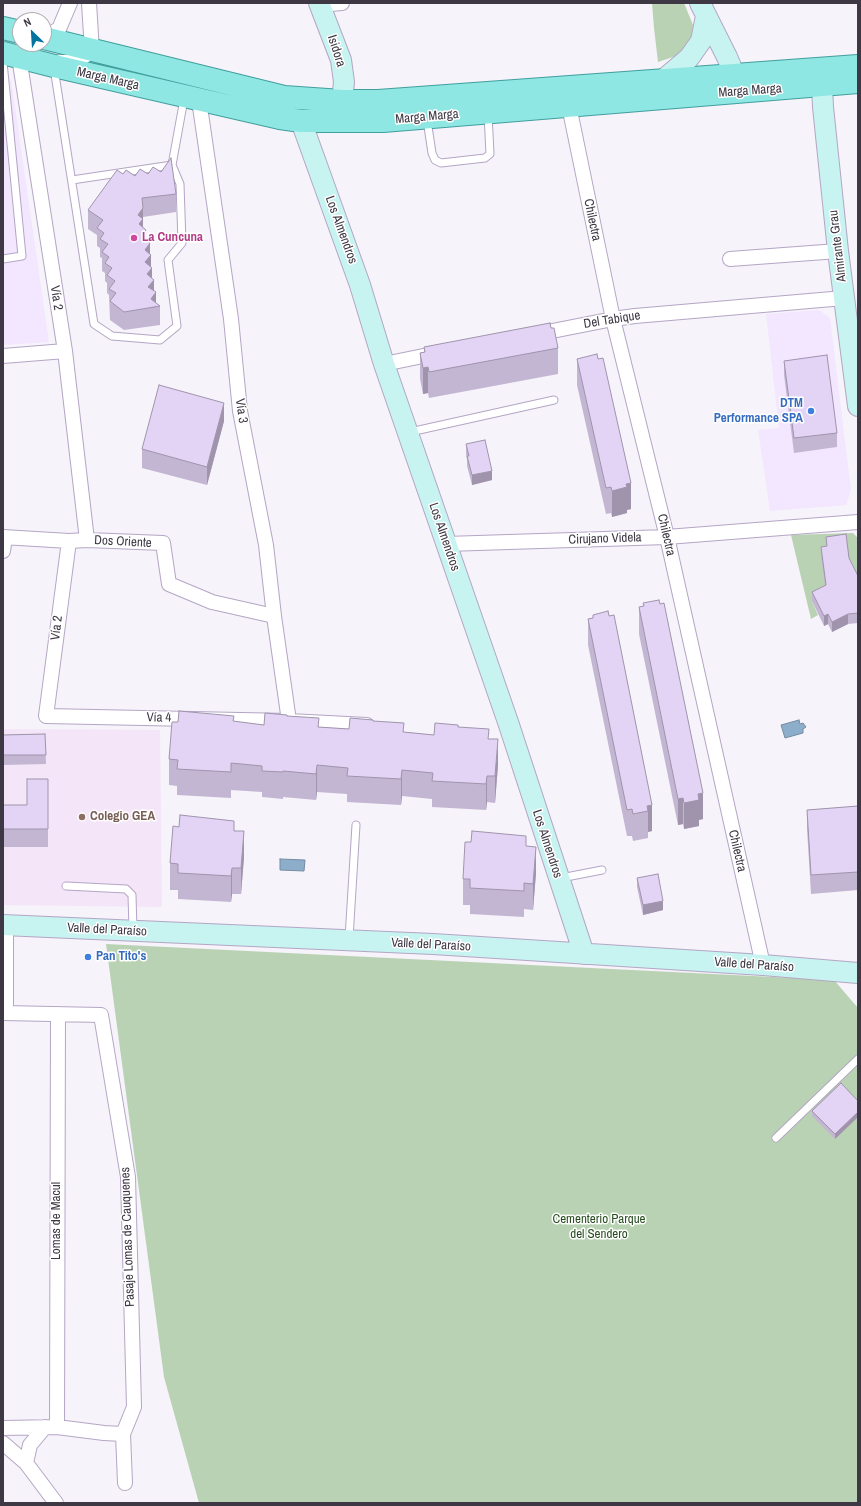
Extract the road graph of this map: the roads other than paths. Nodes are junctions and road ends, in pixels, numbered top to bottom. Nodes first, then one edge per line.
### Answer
1 (70, 3) edge
2 (88, 3) edge
3 (342, 3) edge
4 (319, 4) edge
5 (703, 9) edge
6 (52, 33) edge
7 (52, 40) edge
8 (92, 51) junction
9 (22, 60) edge
10 (858, 67) edge
11 (791, 71) junction
12 (663, 80) junction
13 (4, 82) edge
14 (858, 82) edge
15 (738, 83) junction
16 (822, 85) junction
17 (192, 98) junction
18 (342, 101) junction
19 (569, 106) junction
20 (488, 112) junction
21 (426, 117) junction
22 (301, 121) junction
23 (172, 165) junction
24 (72, 180) junction
25 (838, 251) junction
26 (730, 258) dead end
27 (3, 259) edge
28 (844, 298) junction
29 (613, 318) junction
30 (521, 337) edge
31 (65, 351) junction
32 (452, 351) edge
33 (3, 356) edge
34 (384, 364) junction
35 (554, 400) dead end
36 (858, 406) edge
37 (408, 433) junction
38 (858, 522) edge
39 (4, 537) edge
40 (667, 537) junction
41 (87, 540) junction
42 (69, 541) junction
43 (446, 544) junction
44 (3, 551) edge
45 (274, 616) junction
46 (46, 716) joint
47 (289, 721) junction
48 (368, 725) edge
49 (356, 825) dead end
50 (602, 870) dead end
51 (558, 878) junction
52 (66, 886) dead end
53 (5, 925) edge
54 (133, 931) junction
55 (349, 941) junction
56 (584, 954) junction
57 (762, 965) junction
58 (858, 973) edge
59 (5, 1013) edge
60 (58, 1014) junction
61 (858, 1059) edge
62 (776, 1138) dead end
63 (51, 1427) junction
64 (3, 1428) edge
65 (123, 1434) junction
66 (3, 1443) edge
67 (26, 1464) junction
68 (125, 1483) dead end
69 (56, 1503) edge

1 - 6 street
2 - 8 street
3 - 4 street
4 - 18 street, Isidora
5 - 12 street
5 - 15 street
7 - 8 main road, Marga Marga
8 - 9 street
8 - 18 main road, Marga Marga
9 - 13 lane
9 - 17 main road, Marga Marga
9 - 24 lane
9 - 31 street, Vía 2
10 - 11 main road, Marga Marga
10 - 16 street
11 - 15 main road, Marga Marga
11 - 16 street
12 - 15 main road, Marga Marga
12 - 18 main road, Marga Marga
13 - 27 lane
14 - 16 main road, Marga Marga
15 - 16 main road, Marga Marga
15 - 19 main road, Marga Marga
16 - 25 street, Almirante Grau
17 - 22 main road, Marga Marga
17 - 23 lane
17 - 45 street, Vía 3
18 - 22 main road
19 - 20 main road, Marga Marga
19 - 29 street, Chilectra
20 - 21 main road, Marga Marga
20 - 21 lane
21 - 22 main road, Marga Marga
22 - 34 street, Los Almendros
23 - 24 lane
23 - 24 lane
25 - 26 street
25 - 28 street, Almirante Grau
28 - 29 street, Del Tabique
28 - 36 street, Almirante Grau
29 - 30 street, Del Tabique
29 - 40 street, Chilectra
31 - 33 street
31 - 41 street, Vía 2
32 - 34 street
34 - 37 street, Los Almendros
35 - 37 lane
37 - 43 street, Los Almendros
38 - 40 street, Cirujano Videla
39 - 42 street, Dos Oriente
39 - 44 street
40 - 43 street, Cirujano Videla
40 - 57 street, Chilectra
41 - 42 street, Dos Oriente
41 - 45 street, Dos Oriente
42 - 46 street, Vía 2
43 - 51 street, Los Almendros
45 - 47 street, Vía 3
46 - 47 street, Vía 4
47 - 48 street, Vía 4
49 - 55 lane
50 - 51 lane
51 - 56 street, Los Almendros
52 - 54 lane
53 - 54 street, Valle del Paraíso
53 - 59 street
54 - 55 street, Valle del Paraíso
55 - 56 street, Valle del Paraíso
56 - 57 street, Valle del Paraíso
57 - 58 street, Valle del Paraíso
59 - 60 street
60 - 63 street, Lomas de Macul
60 - 65 street, Pasaje Lomas de Cauquenes
61 - 62 lane
63 - 64 street
63 - 65 street
63 - 67 street
65 - 68 street
66 - 67 street
67 - 69 street

